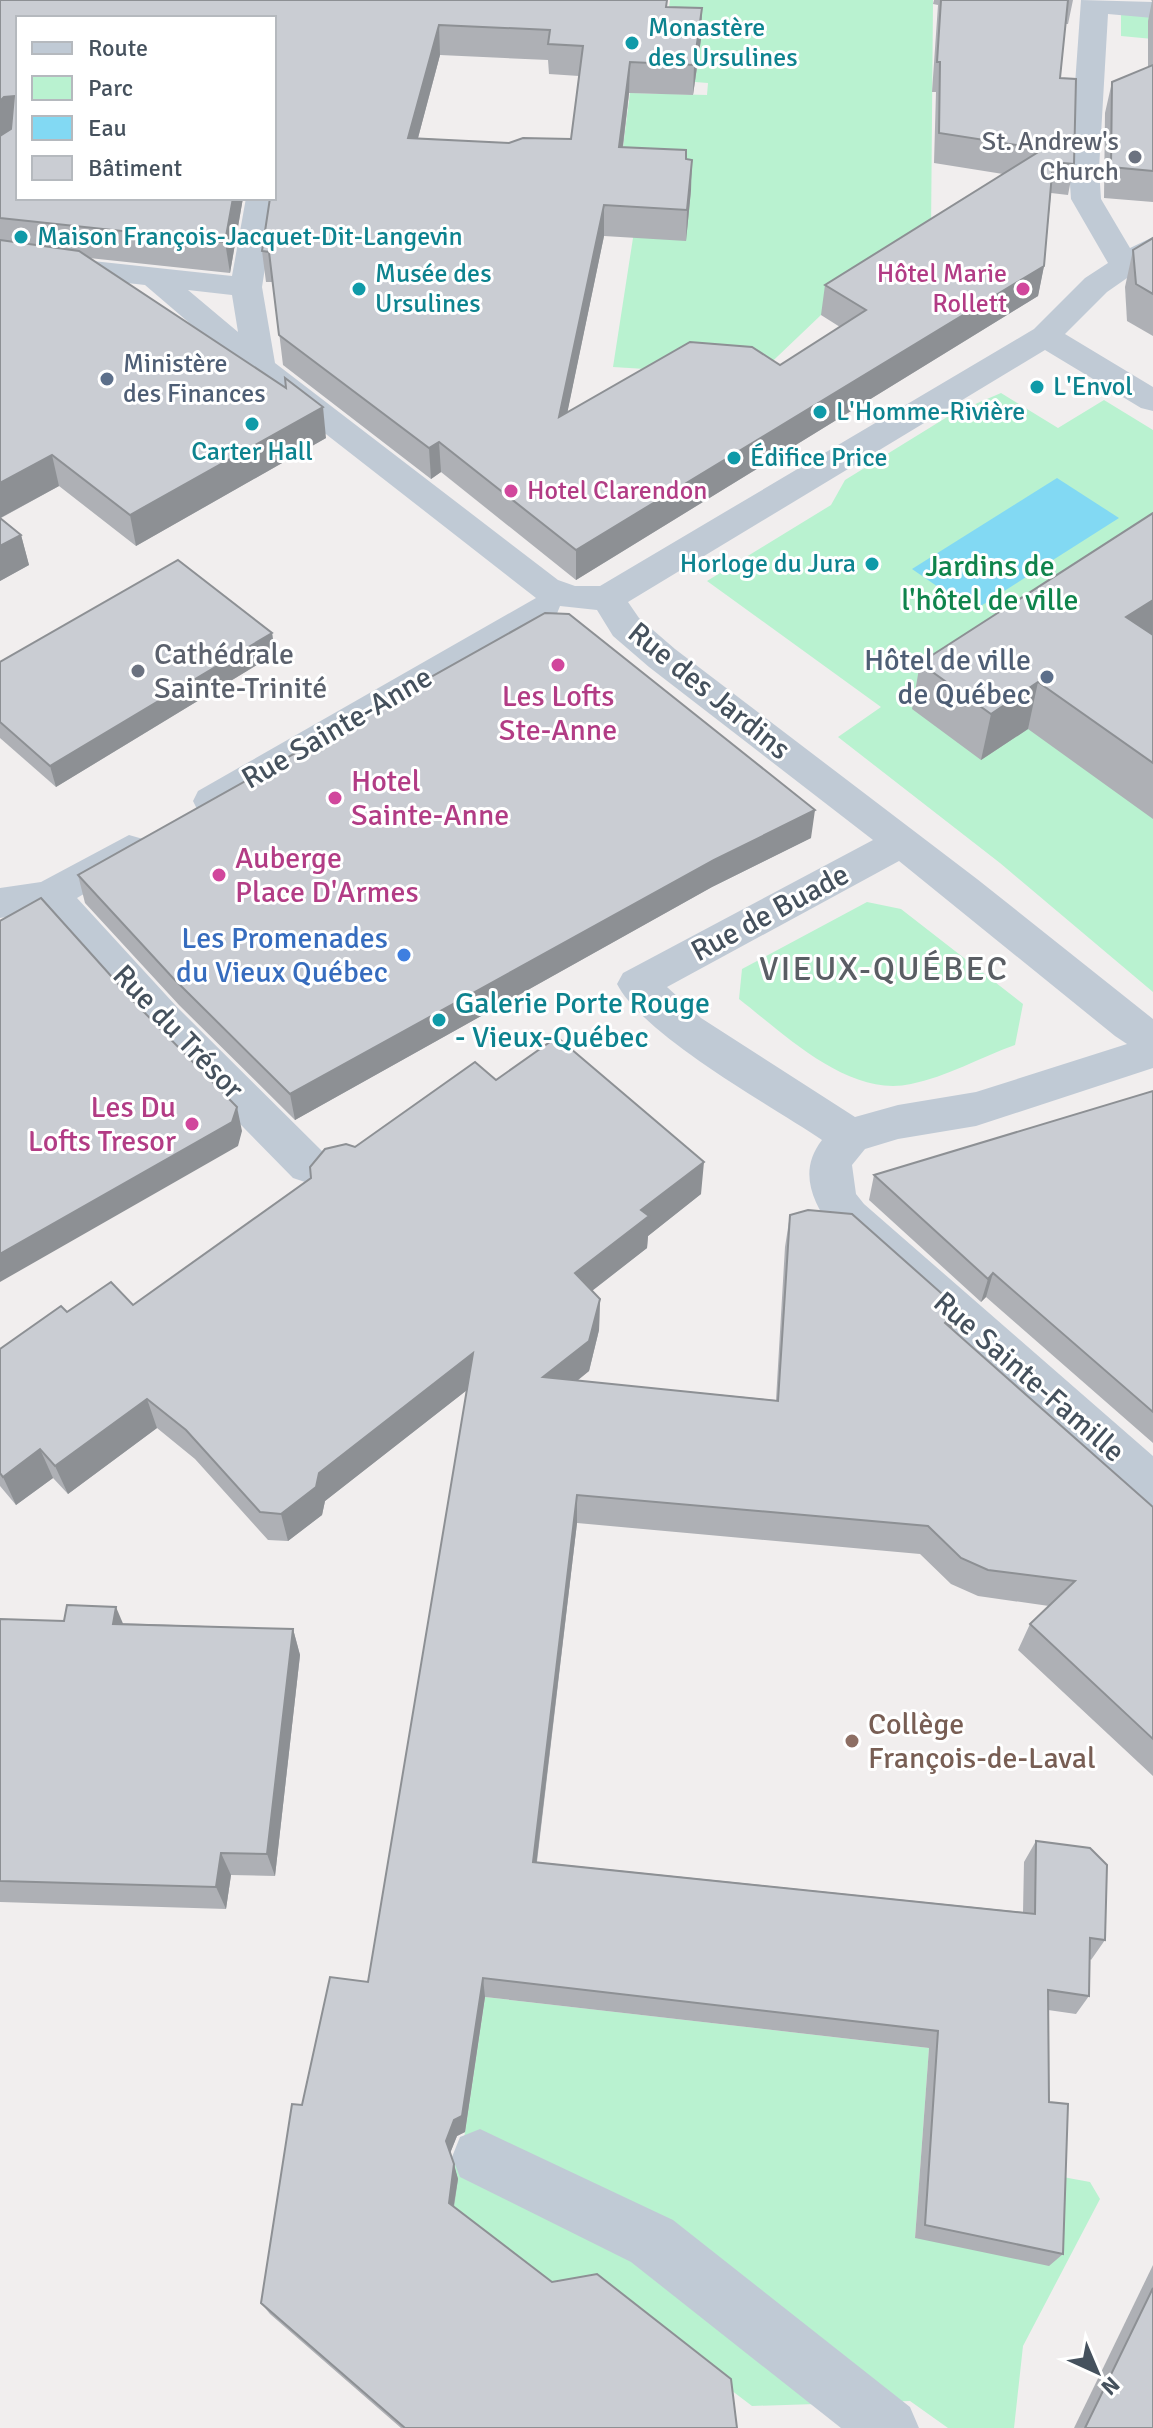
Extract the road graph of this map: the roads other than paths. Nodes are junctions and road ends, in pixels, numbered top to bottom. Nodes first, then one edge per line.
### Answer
1 (1095, 2) edge
2 (1153, 10) edge
3 (261, 200) edge
4 (1153, 246) edge
5 (0, 260) edge
6 (1124, 264) junction
7 (156, 279) junction
8 (246, 287) junction
9 (1045, 336) junction
10 (260, 367) junction
11 (1153, 401) edge
12 (607, 598) junction
13 (543, 608) dead end
14 (902, 842) junction
15 (50, 895) junction
16 (0, 903) edge
17 (1153, 1039) edge
18 (1153, 1052) edge
19 (850, 1136) junction
20 (308, 1165) edge
21 (1153, 1486) edge
22 (480, 2157) dead end
23 (889, 2428) edge

1 - 2 street
1 - 6 street
3 - 8 street
4 - 6 street
5 - 7 street
6 - 9 street
7 - 8 street
7 - 10 street, Rue des Jardins
8 - 10 street
9 - 11 street
9 - 12 street
10 - 12 street, Rue des Jardins
12 - 14 street, Rue des Jardins
13 - 15 street, Rue Sainte-Anne
14 - 17 street, Rue des Jardins
14 - 19 street, Rue de Buade
15 - 16 street, Rue Sainte-Anne
15 - 20 street, Rue du Trésor
18 - 19 street
19 - 21 street, Rue Sainte-Famille
22 - 23 street

